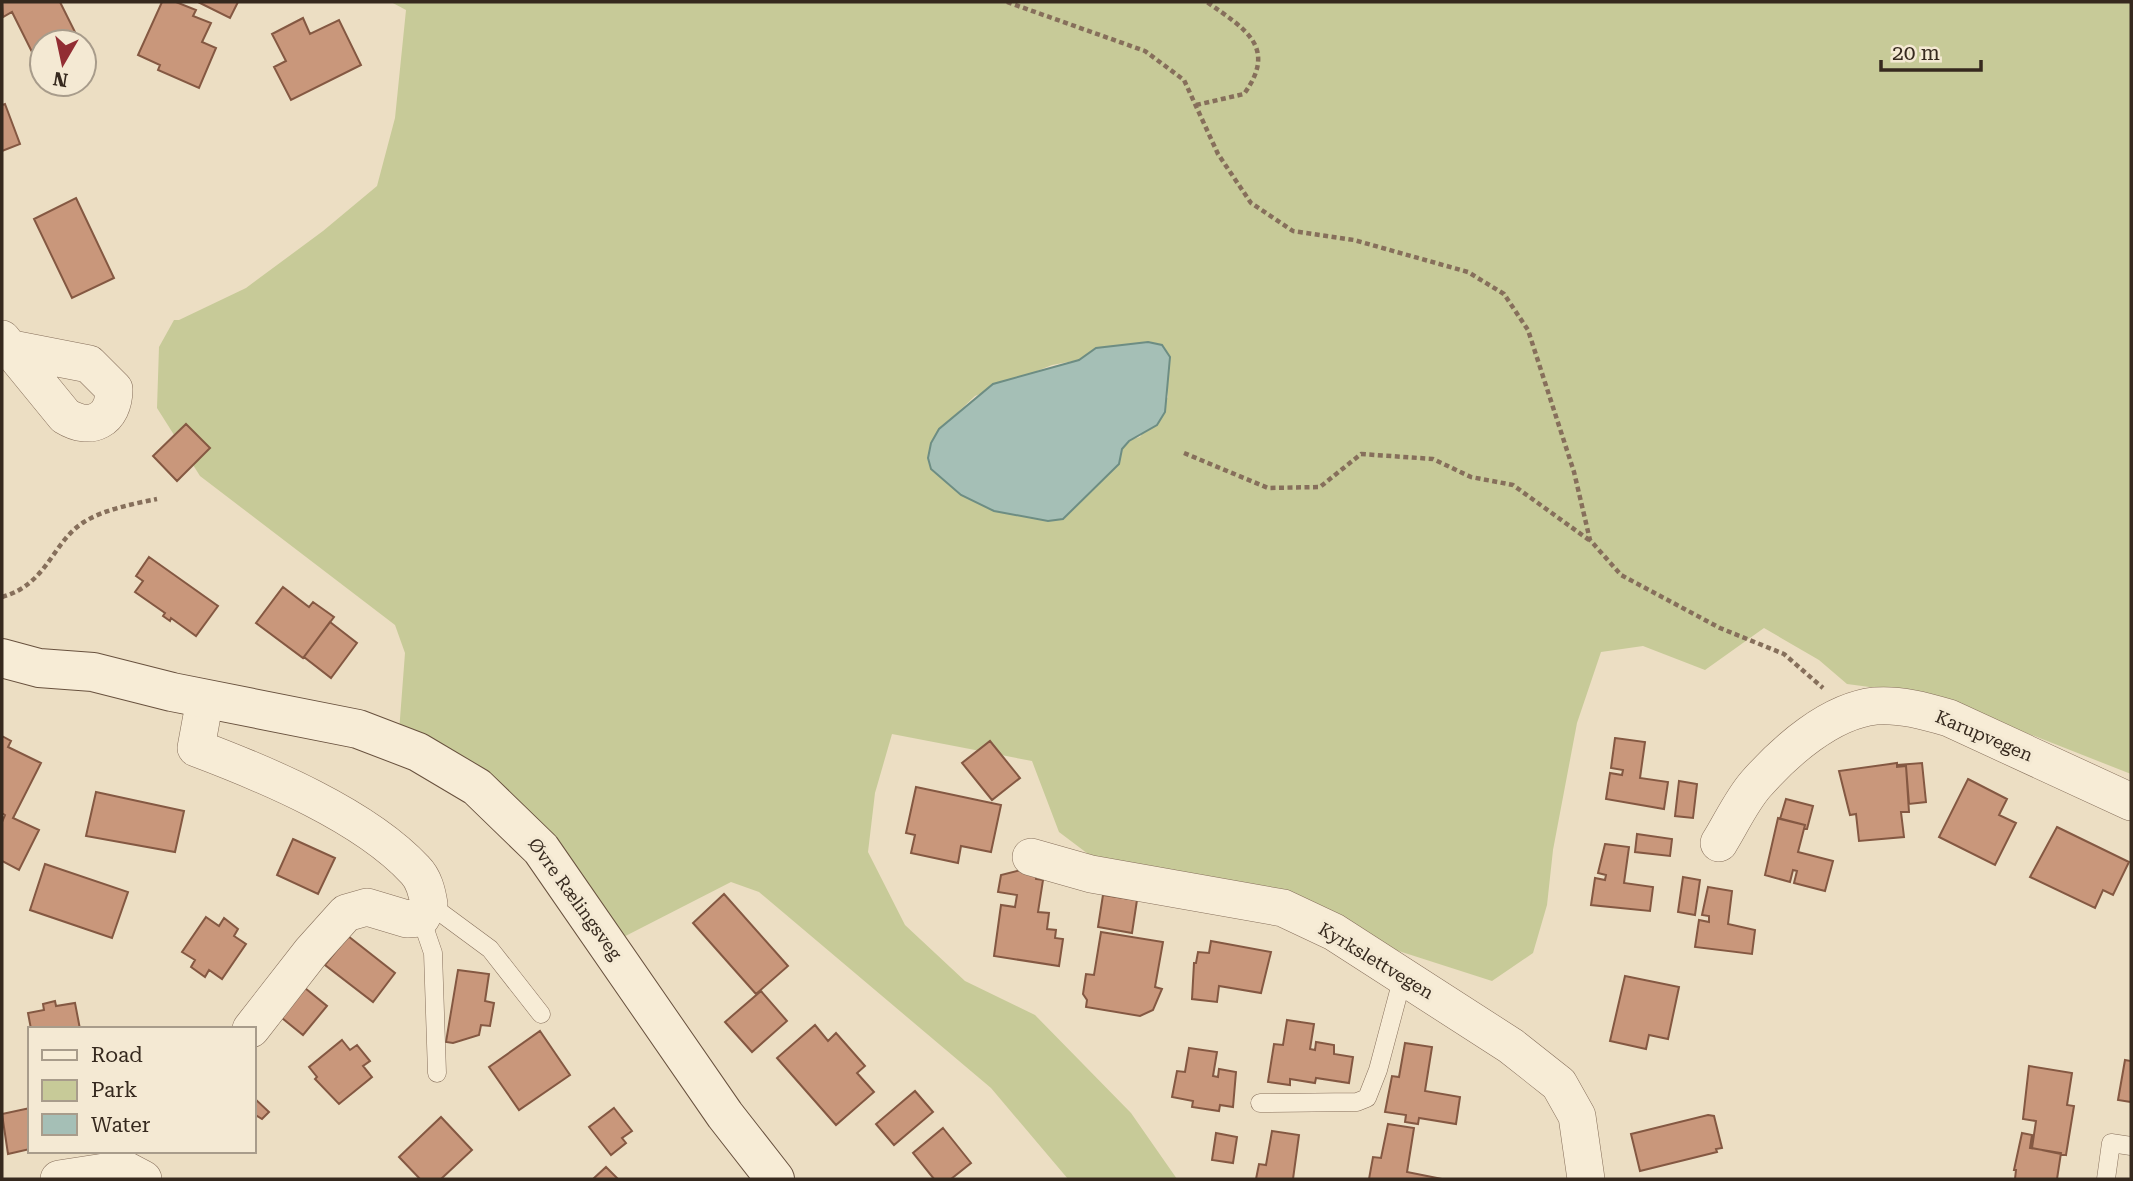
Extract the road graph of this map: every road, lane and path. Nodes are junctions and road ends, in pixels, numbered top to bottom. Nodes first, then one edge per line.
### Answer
1 (1007, 2) edge
2 (1207, 2) edge
3 (1195, 105) junction
4 (1184, 453) dead end
5 (157, 499) dead end
6 (1590, 540) junction
7 (2, 597) edge
8 (2, 635) edge
9 (2, 658) edge
10 (93, 672) junction
11 (205, 699) junction
12 (1850, 711) junction
13 (2131, 802) edge
14 (1719, 843) dead end
15 (1031, 857) dead end
16 (425, 911) junction
17 (1403, 975) junction
18 (541, 1014) dead end
19 (253, 1027) edge
20 (437, 1073) dead end
21 (1260, 1103) dead end
22 (2131, 1146) edge
23 (133, 1167) edge
24 (59, 1179) edge
25 (775, 1179) edge
26 (1586, 1179) edge
27 (2106, 1179) edge

1 - 3 path
2 - 3 path
3 - 6 path
4 - 6 path
5 - 7 path
6 - 12 path
8 - 10 main road, Øvre Rælingsveg
9 - 10 main road, Øvre Rælingsveg
10 - 11 main road, Øvre Rælingsveg
11 - 16 street
11 - 25 main road, Øvre Rælingsveg
12 - 13 street, Karupvegen
12 - 14 street, Karupvegen
15 - 17 street, Kyrkslettvegen
16 - 18 lane
16 - 19 street
16 - 20 lane
17 - 21 lane
17 - 26 street, Kyrkslettvegen
22 - 27 lane
23 - 24 street

